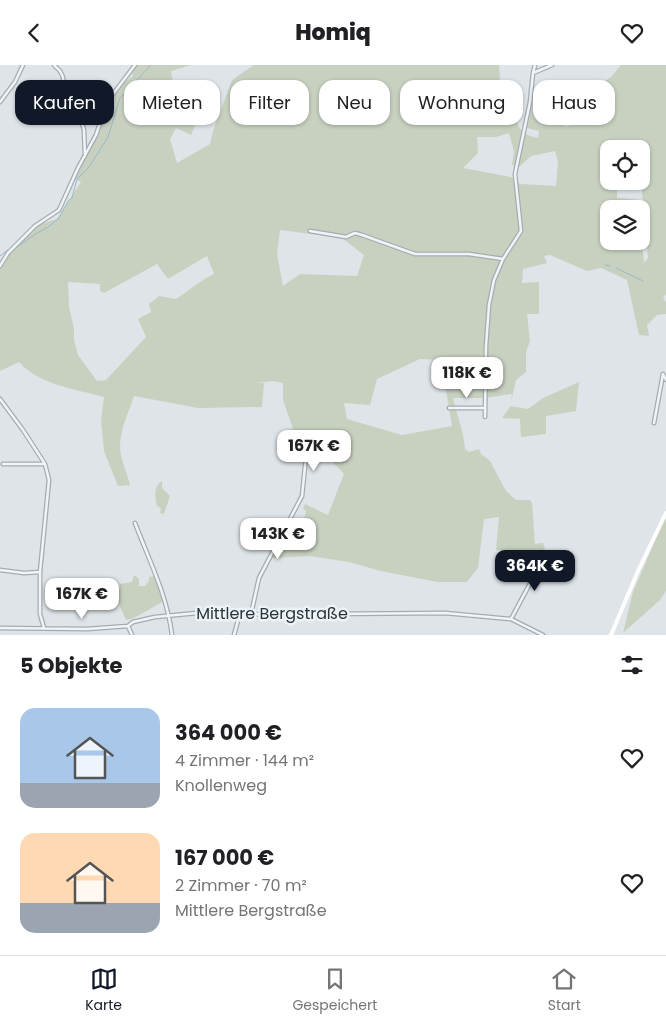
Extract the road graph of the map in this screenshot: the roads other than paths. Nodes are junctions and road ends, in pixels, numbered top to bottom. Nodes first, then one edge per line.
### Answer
1 (22, 65) edge
2 (54, 65) edge
3 (135, 65) edge
4 (535, 65) edge
5 (552, 65) edge
6 (533, 73) junction
7 (0, 102) edge
8 (85, 156) junction
9 (310, 231) dead end
10 (503, 259) junction
11 (0, 266) edge
12 (666, 381) edge
13 (661, 385) junction
14 (0, 399) edge
15 (449, 408) dead end
16 (485, 408) junction
17 (485, 417) dead end
18 (654, 423) dead end
19 (306, 457) dead end
20 (4, 463) dead end
21 (45, 465) junction
22 (666, 513) edge
23 (135, 523) dead end
24 (561, 568) dead end
25 (0, 570) edge
26 (40, 572) junction
27 (240, 613) junction
28 (251, 613) junction
29 (169, 615) junction
30 (511, 619) junction
31 (128, 626) junction
32 (0, 628) edge
33 (44, 629) junction
34 (132, 635) edge
35 (172, 635) edge
36 (234, 635) edge
37 (543, 635) edge
38 (611, 635) edge

1 - 7 street
2 - 8 street
3 - 8 street
4 - 6 street
5 - 6 street
6 - 10 street
8 - 11 street
9 - 10 street
10 - 16 street
12 - 13 street
12 - 13 street
13 - 18 street
14 - 21 street
15 - 16 street
16 - 17 street
19 - 28 street
20 - 21 street
21 - 26 street
22 - 38 street
23 - 29 street
24 - 30 street
25 - 26 street
26 - 33 street
27 - 28 street, Mittlere Bergstraße
27 - 29 street, Mittlere Bergstraße
27 - 36 street
28 - 30 street, Mittlere Bergstraße
29 - 31 street, Mittlere Bergstraße
29 - 35 street
30 - 37 street, Mittlere Bergstraße
31 - 33 street, Mittlere Bergstraße
31 - 34 street
32 - 33 street, Mittlere Bergstraße

